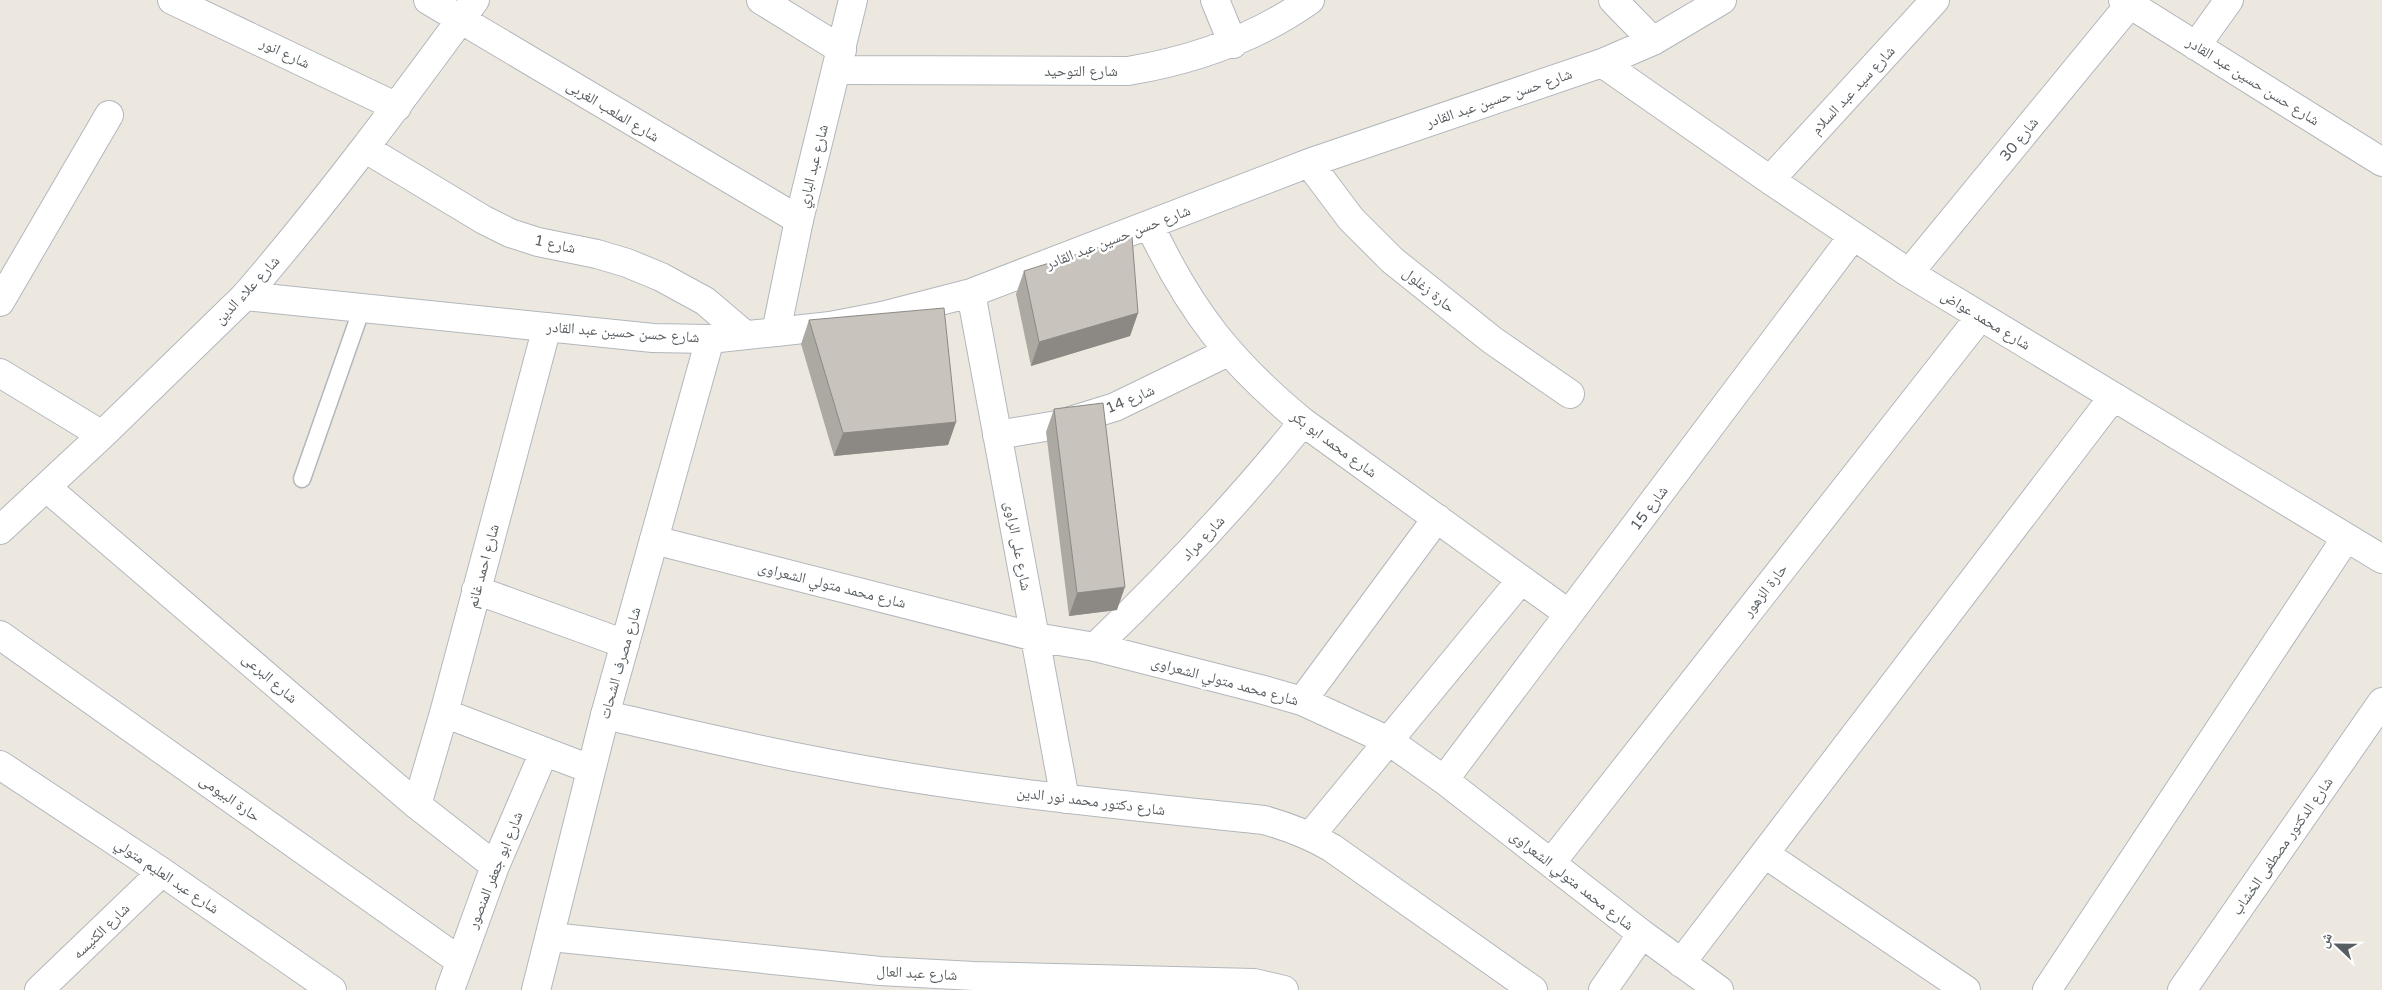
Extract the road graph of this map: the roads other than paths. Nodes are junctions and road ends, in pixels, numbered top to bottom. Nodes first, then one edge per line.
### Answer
1 (172, 0) edge
2 (428, 0) edge
3 (761, 0) edge
4 (853, 0) edge
5 (1215, 0) edge
6 (1310, 0) edge
7 (1613, 0) edge
8 (1722, 0) edge
9 (1935, 0) edge
10 (2229, 0) edge
11 (2127, 2) edge
12 (468, 10) edge
13 (1653, 41) junction
14 (1233, 44) junction
15 (2196, 46) junction
16 (839, 60) junction
17 (1602, 63) junction
18 (397, 107) junction
19 (109, 115) dead end
20 (366, 149) junction
21 (2381, 159) edge
22 (1309, 163) junction
23 (1770, 180) junction
24 (799, 220) junction
25 (1150, 226) junction
26 (1853, 236) junction
27 (1909, 273) junction
28 (971, 294) junction
29 (245, 296) junction
30 (0, 302) edge
31 (362, 308) junction
32 (1980, 317) junction
33 (547, 327) junction
34 (776, 332) junction
35 (745, 335) junction
36 (710, 338) junction
37 (1228, 352) junction
38 (0, 373) edge
39 (1570, 394) dead end
40 (2113, 397) junction
41 (1303, 422) junction
42 (102, 435) junction
43 (998, 435) junction
44 (302, 479) dead end
45 (47, 488) junction
46 (1437, 518) junction
47 (0, 530) edge
48 (2346, 538) junction
49 (654, 540) junction
50 (2382, 559) edge
51 (1521, 580) junction
52 (476, 590) junction
53 (1569, 614) junction
54 (0, 635) edge
55 (1035, 637) junction
56 (626, 644) junction
57 (1095, 647) junction
58 (1302, 701) junction
59 (2382, 702) edge
60 (444, 714) junction
61 (605, 715) junction
62 (1389, 741) junction
63 (544, 752) junction
64 (590, 769) junction
65 (3, 772) edge
66 (1444, 780) junction
67 (1065, 799) junction
68 (417, 804) junction
69 (1311, 835) junction
70 (1764, 854) junction
71 (1551, 863) junction
72 (495, 866) junction
73 (162, 872) junction
74 (1642, 934) junction
75 (551, 937) junction
76 (460, 961) junction
77 (1681, 964) junction
78 (39, 990) edge
79 (332, 990) edge
80 (450, 990) edge
81 (536, 990) edge
82 (1284, 990) edge
83 (1533, 990) edge
84 (1603, 990) edge
85 (1719, 990) edge
86 (1966, 990) edge
87 (2047, 990) edge
88 (2182, 990) edge

1 - 18 street, شارع انور
2 - 12 street, شارع الملعب الغربى
3 - 16 street
4 - 16 street, شارع عبد الباري
5 - 14 street
6 - 14 street, شارع التوحيد
7 - 13 street
8 - 13 street, شارع حسن حسين عبد القادر
9 - 23 street, شارع سيد عبد السلام
10 - 15 street
11 - 15 street, شارع حسن حسين عبد القادر
11 - 27 street, شارع 30
12 - 18 street, شارع علاء الدين
12 - 24 street, شارع الملعب الغربى
13 - 17 street, شارع حسن حسين عبد القادر
14 - 16 street, شارع التوحيد
15 - 21 street, شارع حسن حسين عبد القادر
16 - 24 street, شارع عبد الباري
17 - 22 street, شارع حسن حسين عبد القادر
17 - 23 street, شارع محمد عواض
18 - 20 street, شارع علاء الدين
19 - 30 street
20 - 29 street, شارع علاء الدين
20 - 35 street, شارع 1
22 - 25 street, شارع حسن حسين عبد القادر
22 - 39 street, حارة زغلول
23 - 26 street, شارع محمد عواض
24 - 34 street, شارع عبد الباري
25 - 28 street, شارع حسن حسين عبد القادر
25 - 37 street, شارع محمد ابو بكر
26 - 27 street, شارع محمد عواض
26 - 53 street, شارع 15
27 - 32 street, شارع محمد عواض
28 - 34 street, شارع حسن حسين عبد القادر
28 - 43 street, شارع على الراوى
29 - 31 street, شارع حسن حسين عبد القادر
29 - 42 street, شارع علاء الدين
31 - 33 street, شارع حسن حسين عبد القادر
31 - 44 lane
32 - 40 street, شارع محمد عواض
32 - 71 street, حارة الزهور
33 - 36 street, شارع حسن حسين عبد القادر
33 - 52 street, شارع احمد غانم
34 - 35 street, شارع حسن حسين عبد القادر
35 - 36 street, شارع حسن حسين عبد القادر
36 - 49 street, شارع مصرف الشحات
37 - 41 street, شارع محمد ابو بكر
37 - 43 street, شارع 14
38 - 42 street
40 - 48 street, شارع محمد عواض
40 - 70 street
41 - 46 street, شارع محمد ابو بكر
41 - 57 street, شارع مراد
42 - 45 street, شارع علاء الدين
43 - 55 street, شارع على الراوى
45 - 47 street, شارع علاء الدين
45 - 68 street, شارع البرعى
46 - 51 street, شارع محمد ابو بكر
46 - 58 street
48 - 50 street, شارع محمد عواض
48 - 87 street
49 - 55 street, شارع محمد متولي الشعراوى
49 - 56 street, شارع مصرف الشحات
51 - 53 street, شارع محمد ابو بكر
51 - 62 street
52 - 56 street
52 - 60 street, شارع احمد غانم
53 - 66 street, شارع 15
54 - 76 street, حارة البيومى
55 - 57 street, شارع محمد متولي الشعراوى
55 - 67 street, شارع على الراوى
56 - 61 street, شارع مصرف الشحات
57 - 58 street, شارع محمد متولي الشعراوى
58 - 62 street, شارع محمد متولي الشعراوى
59 - 88 street, شارع الدكتور مصطفى الخشاب
60 - 63 street
60 - 68 street, شارع احمد غانم
61 - 64 street, شارع مصرف الشحات
61 - 67 street, شارع دكتور محمد نور الدين
62 - 66 street, شارع محمد متولي الشعراوى
62 - 69 street
63 - 64 street
63 - 72 street, شارع ابو جعفر المنصور
64 - 75 street, شارع مصرف الشحات
65 - 73 street, شارع عبد العليم متولي
66 - 71 street, شارع محمد متولي الشعراوى
67 - 69 street, شارع دكتور محمد نور الدين
68 - 72 street, شارع البرعى
69 - 83 street, شارع دكتور محمد نور الدين
70 - 77 street
70 - 86 street
71 - 74 street, شارع محمد متولي الشعراوى
72 - 76 street, شارع ابو جعفر المنصور
73 - 78 street, شارع الكنيسه
73 - 79 street, شارع عبد العليم متولي
74 - 77 street, شارع محمد متولي الشعراوى
74 - 84 street
75 - 81 street, شارع مصرف الشحات
75 - 82 street, شارع عبد العال
76 - 80 street, شارع ابو جعفر المنصور
77 - 85 street, شارع محمد متولي الشعراوى

